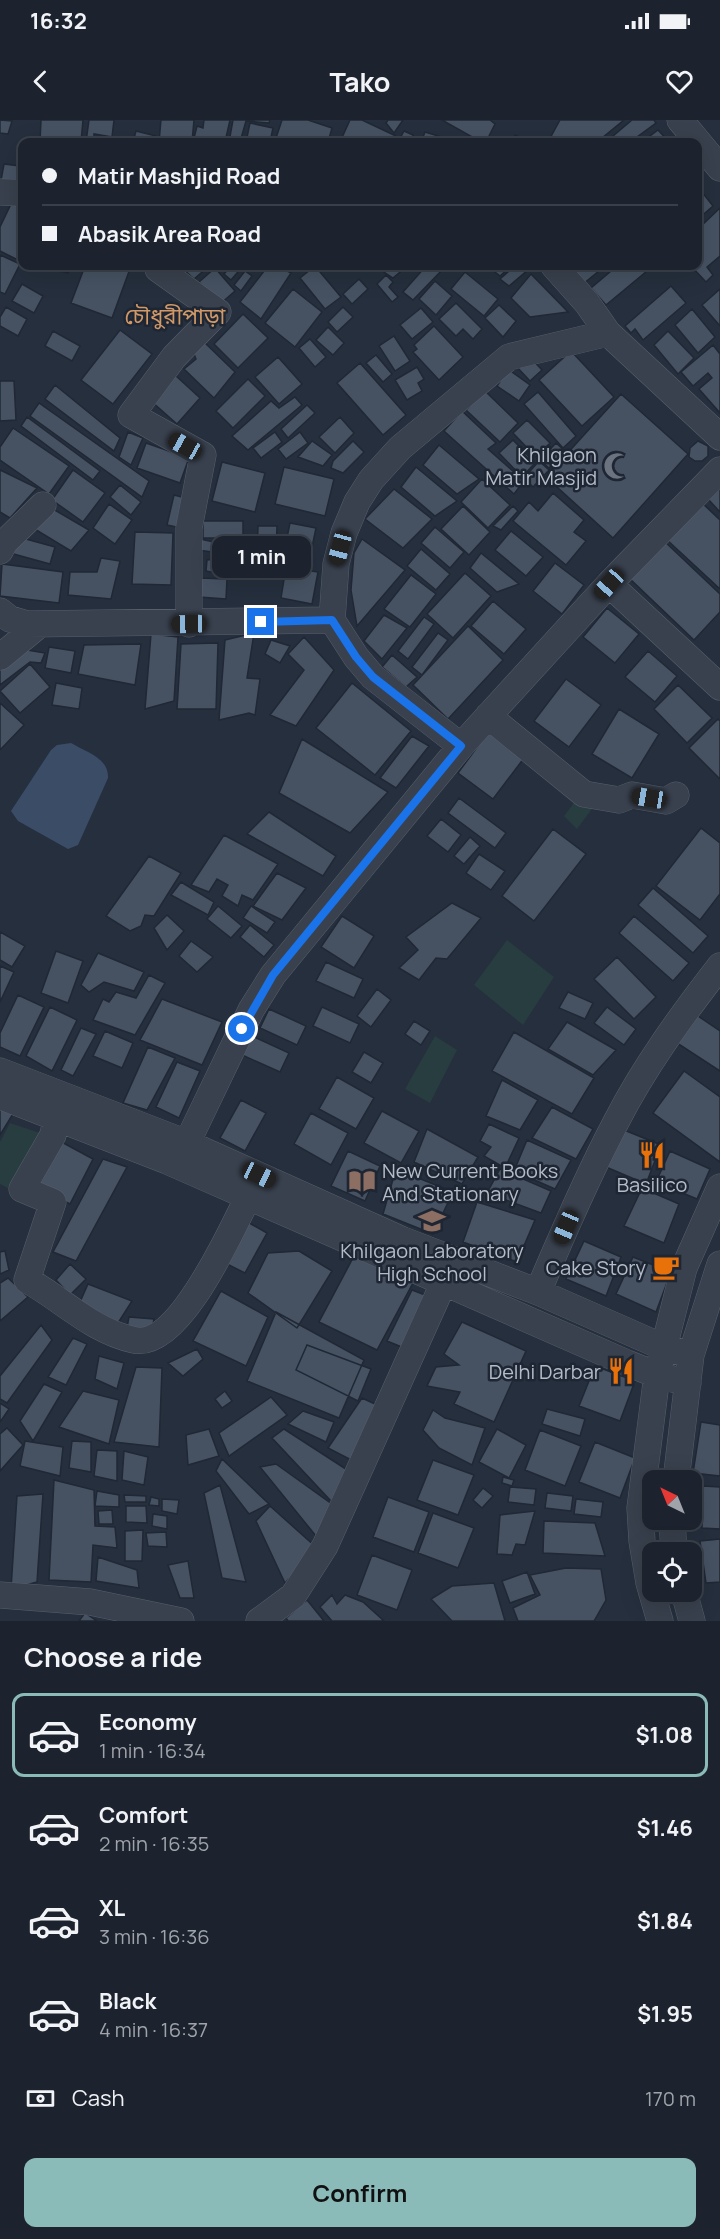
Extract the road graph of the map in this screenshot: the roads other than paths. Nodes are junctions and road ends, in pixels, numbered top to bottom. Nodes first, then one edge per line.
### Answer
1 (680, 120) edge
2 (695, 138) edge
3 (702, 146) edge
4 (720, 168) edge
5 (0, 192) edge
6 (18, 194) edge
7 (162, 270) edge
8 (558, 270) edge
9 (608, 333) junction
10 (720, 437) edge
11 (720, 470) edge
12 (43, 504) dead end
13 (0, 551) edge
14 (609, 584) junction
15 (0, 611) edge
16 (332, 620) junction
17 (40, 624) junction
18 (189, 624) junction
19 (0, 657) edge
20 (720, 687) edge
21 (488, 716) junction
22 (461, 746) junction
23 (676, 795) dead end
24 (720, 966) edge
25 (0, 1071) edge
26 (0, 1096) edge
27 (56, 1118) junction
28 (187, 1143) junction
29 (720, 1187) edge
30 (248, 1197) junction
31 (720, 1264) edge
32 (443, 1284) junction
33 (538, 1292) junction
34 (663, 1347) junction
35 (691, 1355) junction
36 (657, 1375) junction
37 (688, 1383) junction
38 (677, 1470) edge
39 (0, 1595) edge
40 (687, 1602) edge
41 (181, 1621) edge
42 (259, 1621) edge
43 (660, 1621) edge
44 (692, 1621) edge

1 - 2 street
3 - 4 street
5 - 6 street
7 - 18 street
8 - 9 street
9 - 10 street
9 - 16 street
11 - 14 street
12 - 13 street
14 - 20 street
14 - 21 street
15 - 17 street
16 - 18 street
16 - 22 street
17 - 18 street
17 - 19 street
21 - 22 street
21 - 23 street
22 - 28 street
24 - 33 street
25 - 28 street
26 - 27 street
27 - 30 street
27 - 30 street
28 - 33 street
29 - 34 street
30 - 32 street
31 - 35 street
32 - 36 street
32 - 42 street
33 - 34 street
34 - 35 street
34 - 36 street
35 - 37 street
36 - 37 street
36 - 43 street
37 - 38 street
39 - 41 street
40 - 44 street

